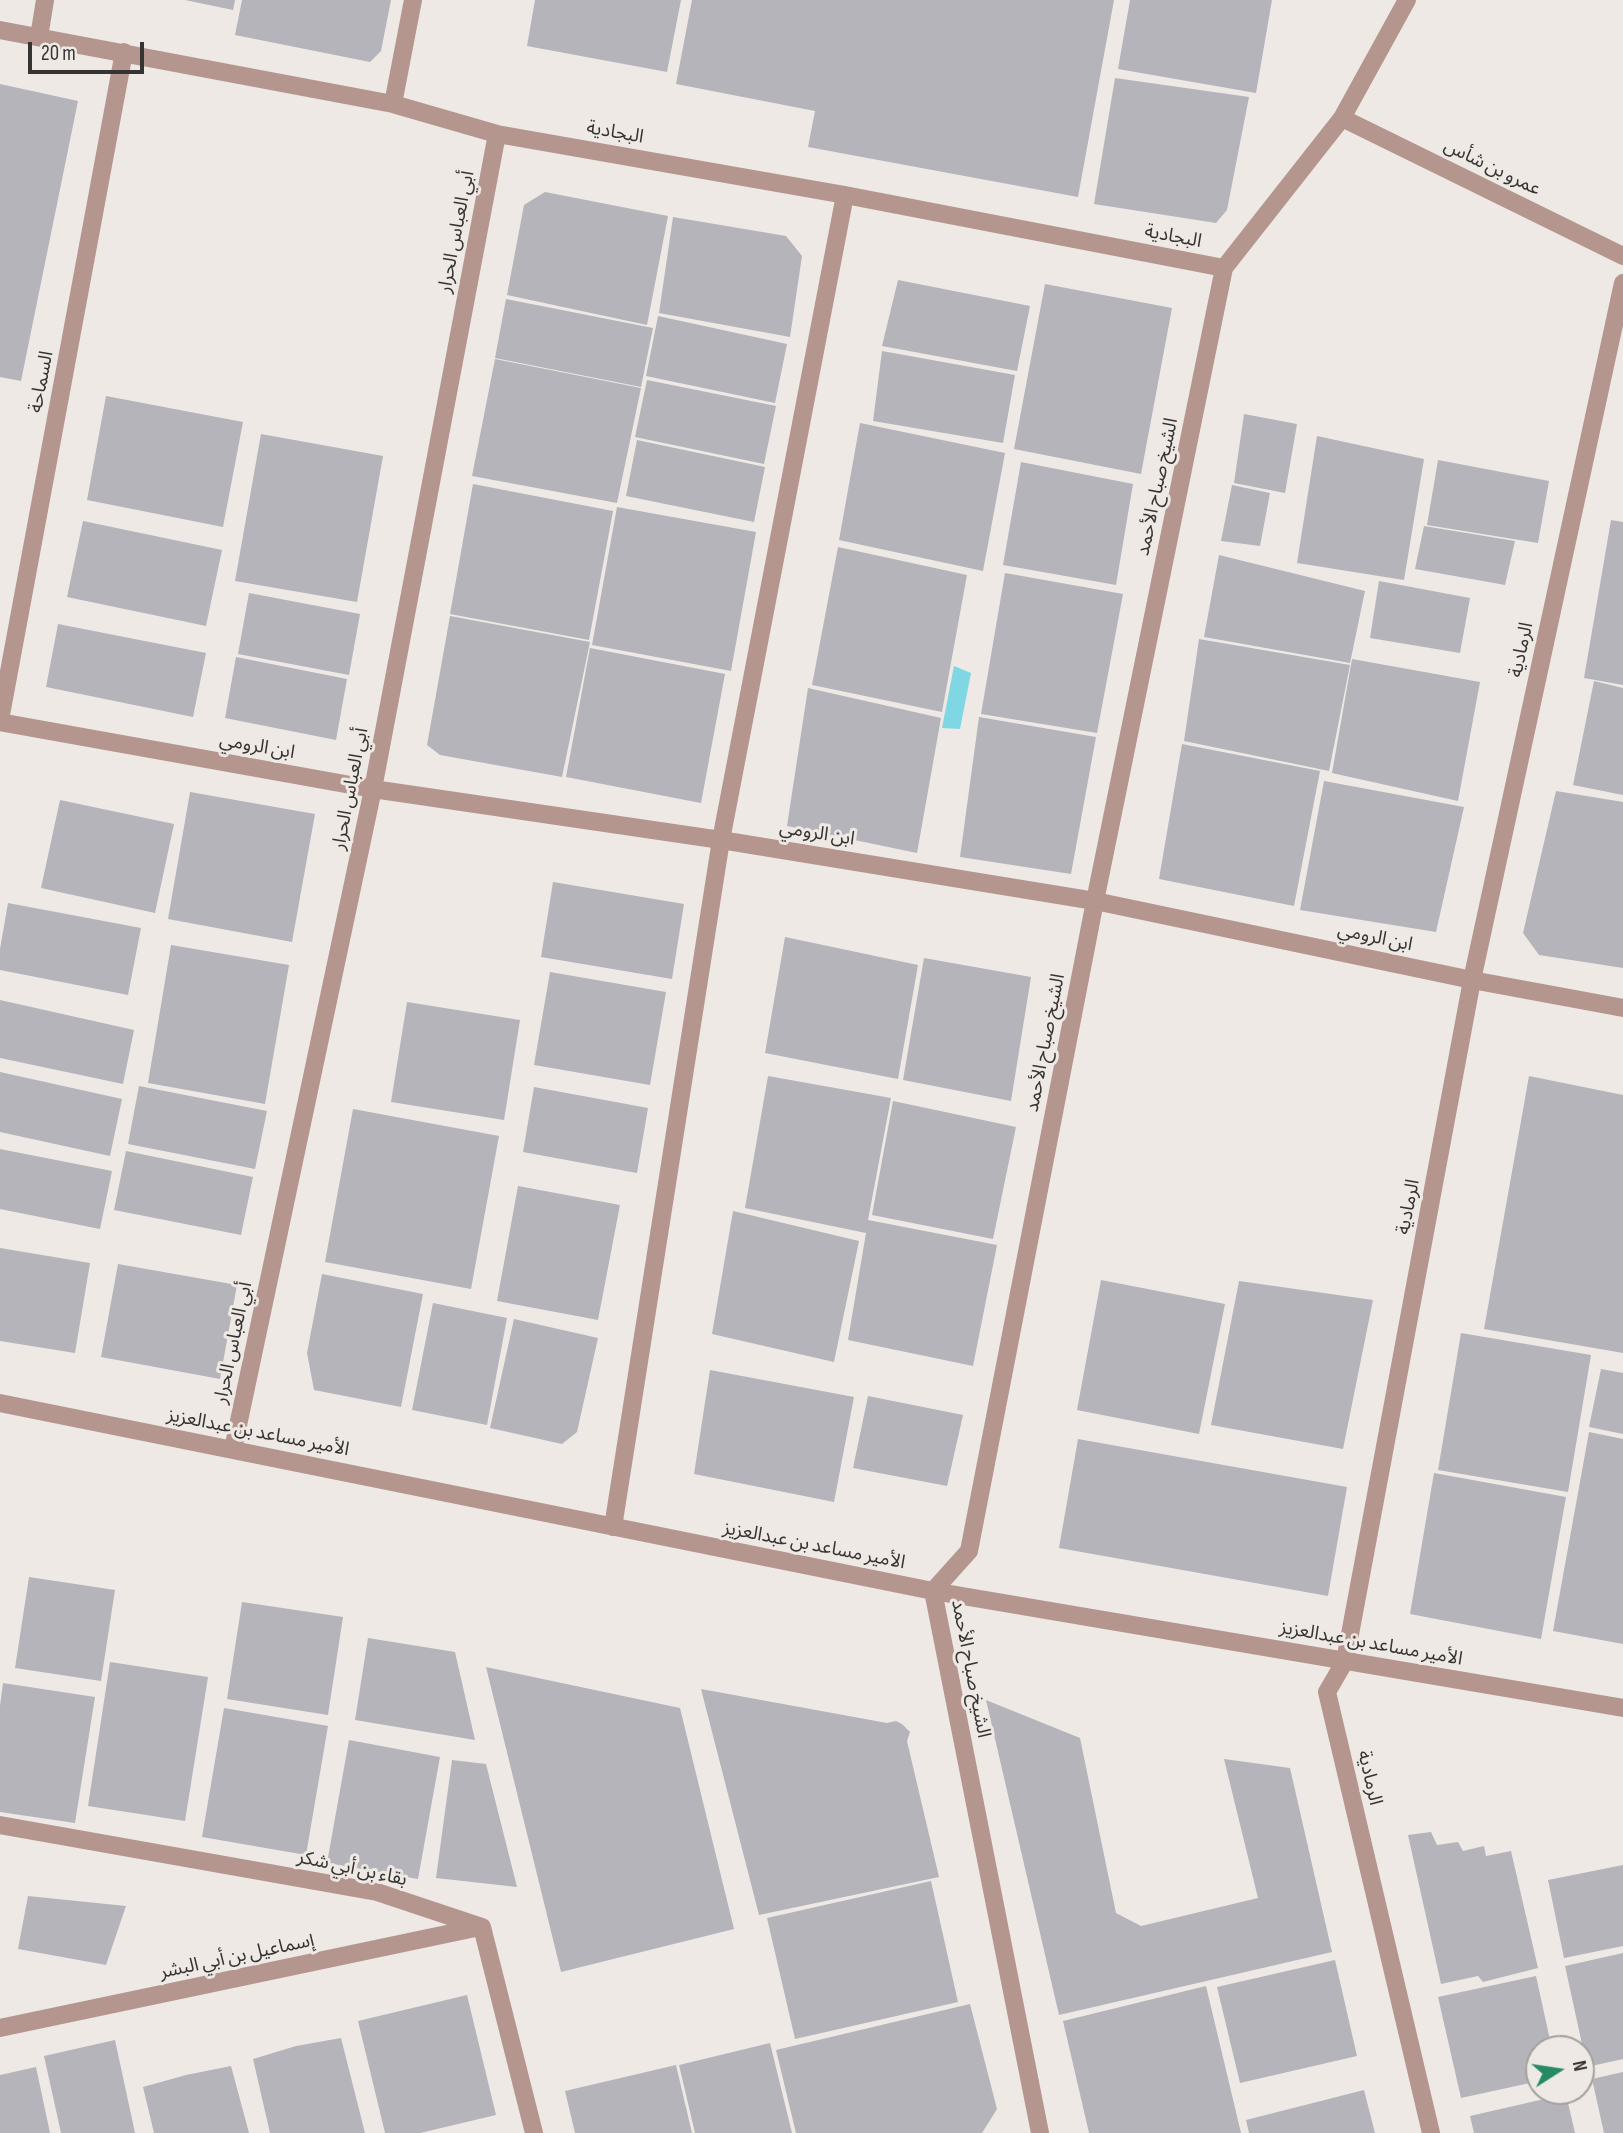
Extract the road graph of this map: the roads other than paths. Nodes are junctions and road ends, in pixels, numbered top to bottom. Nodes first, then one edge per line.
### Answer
1 (46, 0) edge
2 (413, 0) edge
3 (1407, 0) edge
4 (0, 30) edge
5 (39, 37) junction
6 (124, 52) junction
7 (393, 104) junction
8 (1342, 118) junction
9 (497, 134) junction
10 (845, 195) junction
11 (1623, 256) edge
12 (1224, 268) junction
13 (1623, 283) edge
14 (0, 721) edge
15 (373, 789) junction
16 (721, 840) junction
17 (1095, 901) junction
18 (1472, 980) junction
19 (1623, 1009) edge
20 (0, 1403) edge
21 (233, 1449) junction
22 (613, 1527) junction
23 (933, 1591) junction
24 (1345, 1661) junction
25 (1623, 1708) edge
26 (0, 1825) edge
27 (482, 1927) junction
28 (0, 2028) edge
29 (534, 2133) edge
30 (1040, 2133) edge
31 (1431, 2133) edge

1 - 5 street
2 - 7 street
3 - 8 street, الشيخ صباح الأحمد
4 - 5 street, البجادية
5 - 6 street, البجادية
6 - 7 street, البجادية
6 - 14 street, السماحة
7 - 9 street, البجادية
8 - 11 street, عمرو بن شأس
8 - 12 street, الشيخ صباح الأحمد
9 - 10 street, البجادية
9 - 15 street, أبي العباس الحرار
10 - 12 street, البجادية
10 - 16 street
12 - 17 street, الشيخ صباح الأحمد
13 - 18 street, الرمادية
14 - 15 street, ابن الرومي
15 - 16 street, ابن الرومي
15 - 21 street, أبي العباس الحرار
16 - 17 street, ابن الرومي
16 - 22 street
17 - 18 street, ابن الرومي
17 - 23 street, الشيخ صباح الأحمد
18 - 19 street, ابن الرومي
18 - 24 street, الرمادية
20 - 21 street, الأمير مساعد بن عبدالعزيز
21 - 22 street, الأمير مساعد بن عبدالعزيز
22 - 23 street, الأمير مساعد بن عبدالعزيز
23 - 24 street, الأمير مساعد بن عبدالعزيز
23 - 30 street, الشيخ صباح الأحمد
24 - 25 street, الأمير مساعد بن عبدالعزيز
24 - 31 street, الرمادية
26 - 27 street, بقاء بن أبي شكر
27 - 28 street, إسماعيل بن أبي البشر
27 - 29 street

